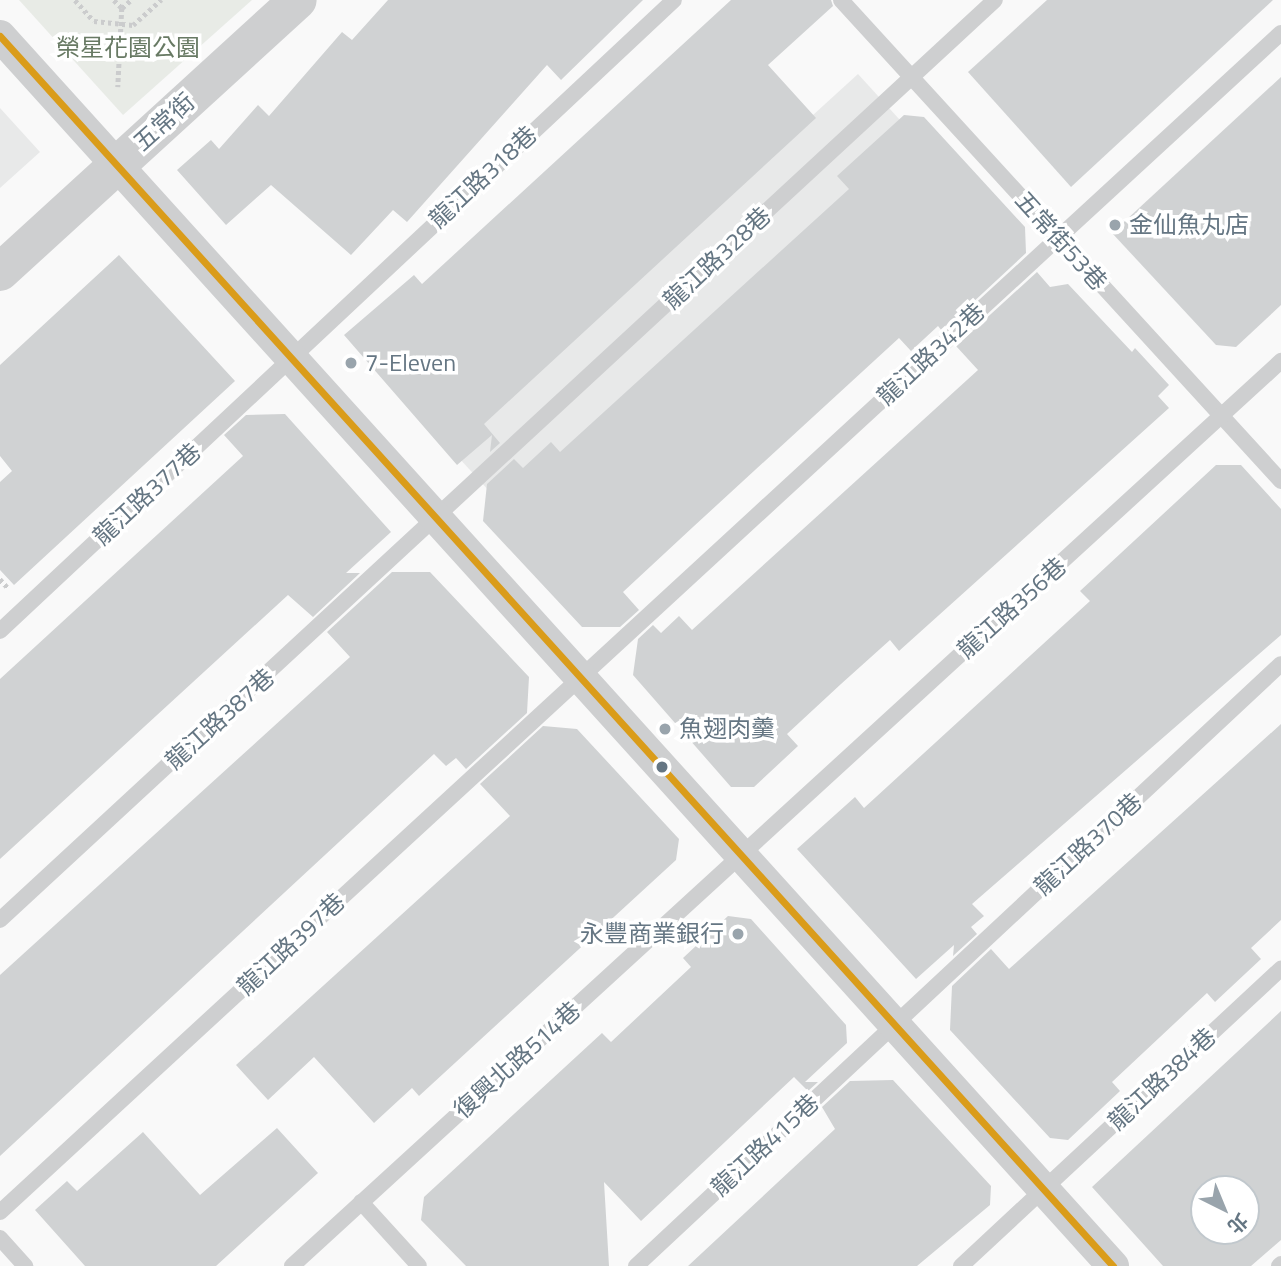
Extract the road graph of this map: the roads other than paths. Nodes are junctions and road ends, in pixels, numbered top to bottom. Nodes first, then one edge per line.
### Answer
1 (298, 0) edge
2 (674, 0) edge
3 (841, 0) edge
4 (995, 0) edge
5 (1281, 33) edge
6 (0, 36) edge
7 (911, 77) junction
8 (115, 166) junction
9 (1058, 237) junction
10 (0, 272) edge
11 (294, 356) junction
12 (1281, 361) edge
13 (1222, 416) junction
14 (1281, 481) edge
15 (439, 518) junction
16 (0, 631) edge
17 (1281, 664) edge
18 (581, 676) junction
19 (742, 855) junction
20 (0, 920) edge
21 (1281, 969) edge
22 (895, 1023) junction
23 (1044, 1189) junction
24 (361, 1202) junction
25 (0, 1212) edge
26 (0, 1238) edge
27 (25, 1266) edge
28 (292, 1266) edge
29 (419, 1266) edge
30 (636, 1266) edge
31 (961, 1266) edge
32 (1113, 1266) edge

1 - 8 street, 五常街
2 - 11 lane, 龍江路318巷
3 - 7 lane, 五常街53巷
4 - 7 lane, 龍江路328巷
5 - 9 lane, 龍江路342巷
6 - 8 street
7 - 9 lane, 五常街53巷
7 - 15 lane, 龍江路328巷
8 - 10 street, 五常街
8 - 11 street
9 - 13 lane, 五常街53巷
9 - 18 lane, 龍江路342巷
11 - 15 street
11 - 16 lane, 龍江路377巷
12 - 13 lane, 龍江路356巷
13 - 14 lane, 五常街53巷
13 - 19 lane, 龍江路356巷
15 - 18 street
15 - 20 lane, 龍江路387巷
17 - 22 lane, 龍江路370巷
18 - 19 street
18 - 25 lane, 龍江路397巷
19 - 22 street
19 - 24 lane, 復興北路514巷
21 - 23 lane, 龍江路384巷
22 - 23 street
22 - 30 lane, 龍江路415巷
23 - 31 lane, 龍江路384巷
23 - 32 street
24 - 28 lane, 復興北路514巷
24 - 29 lane
26 - 27 lane

